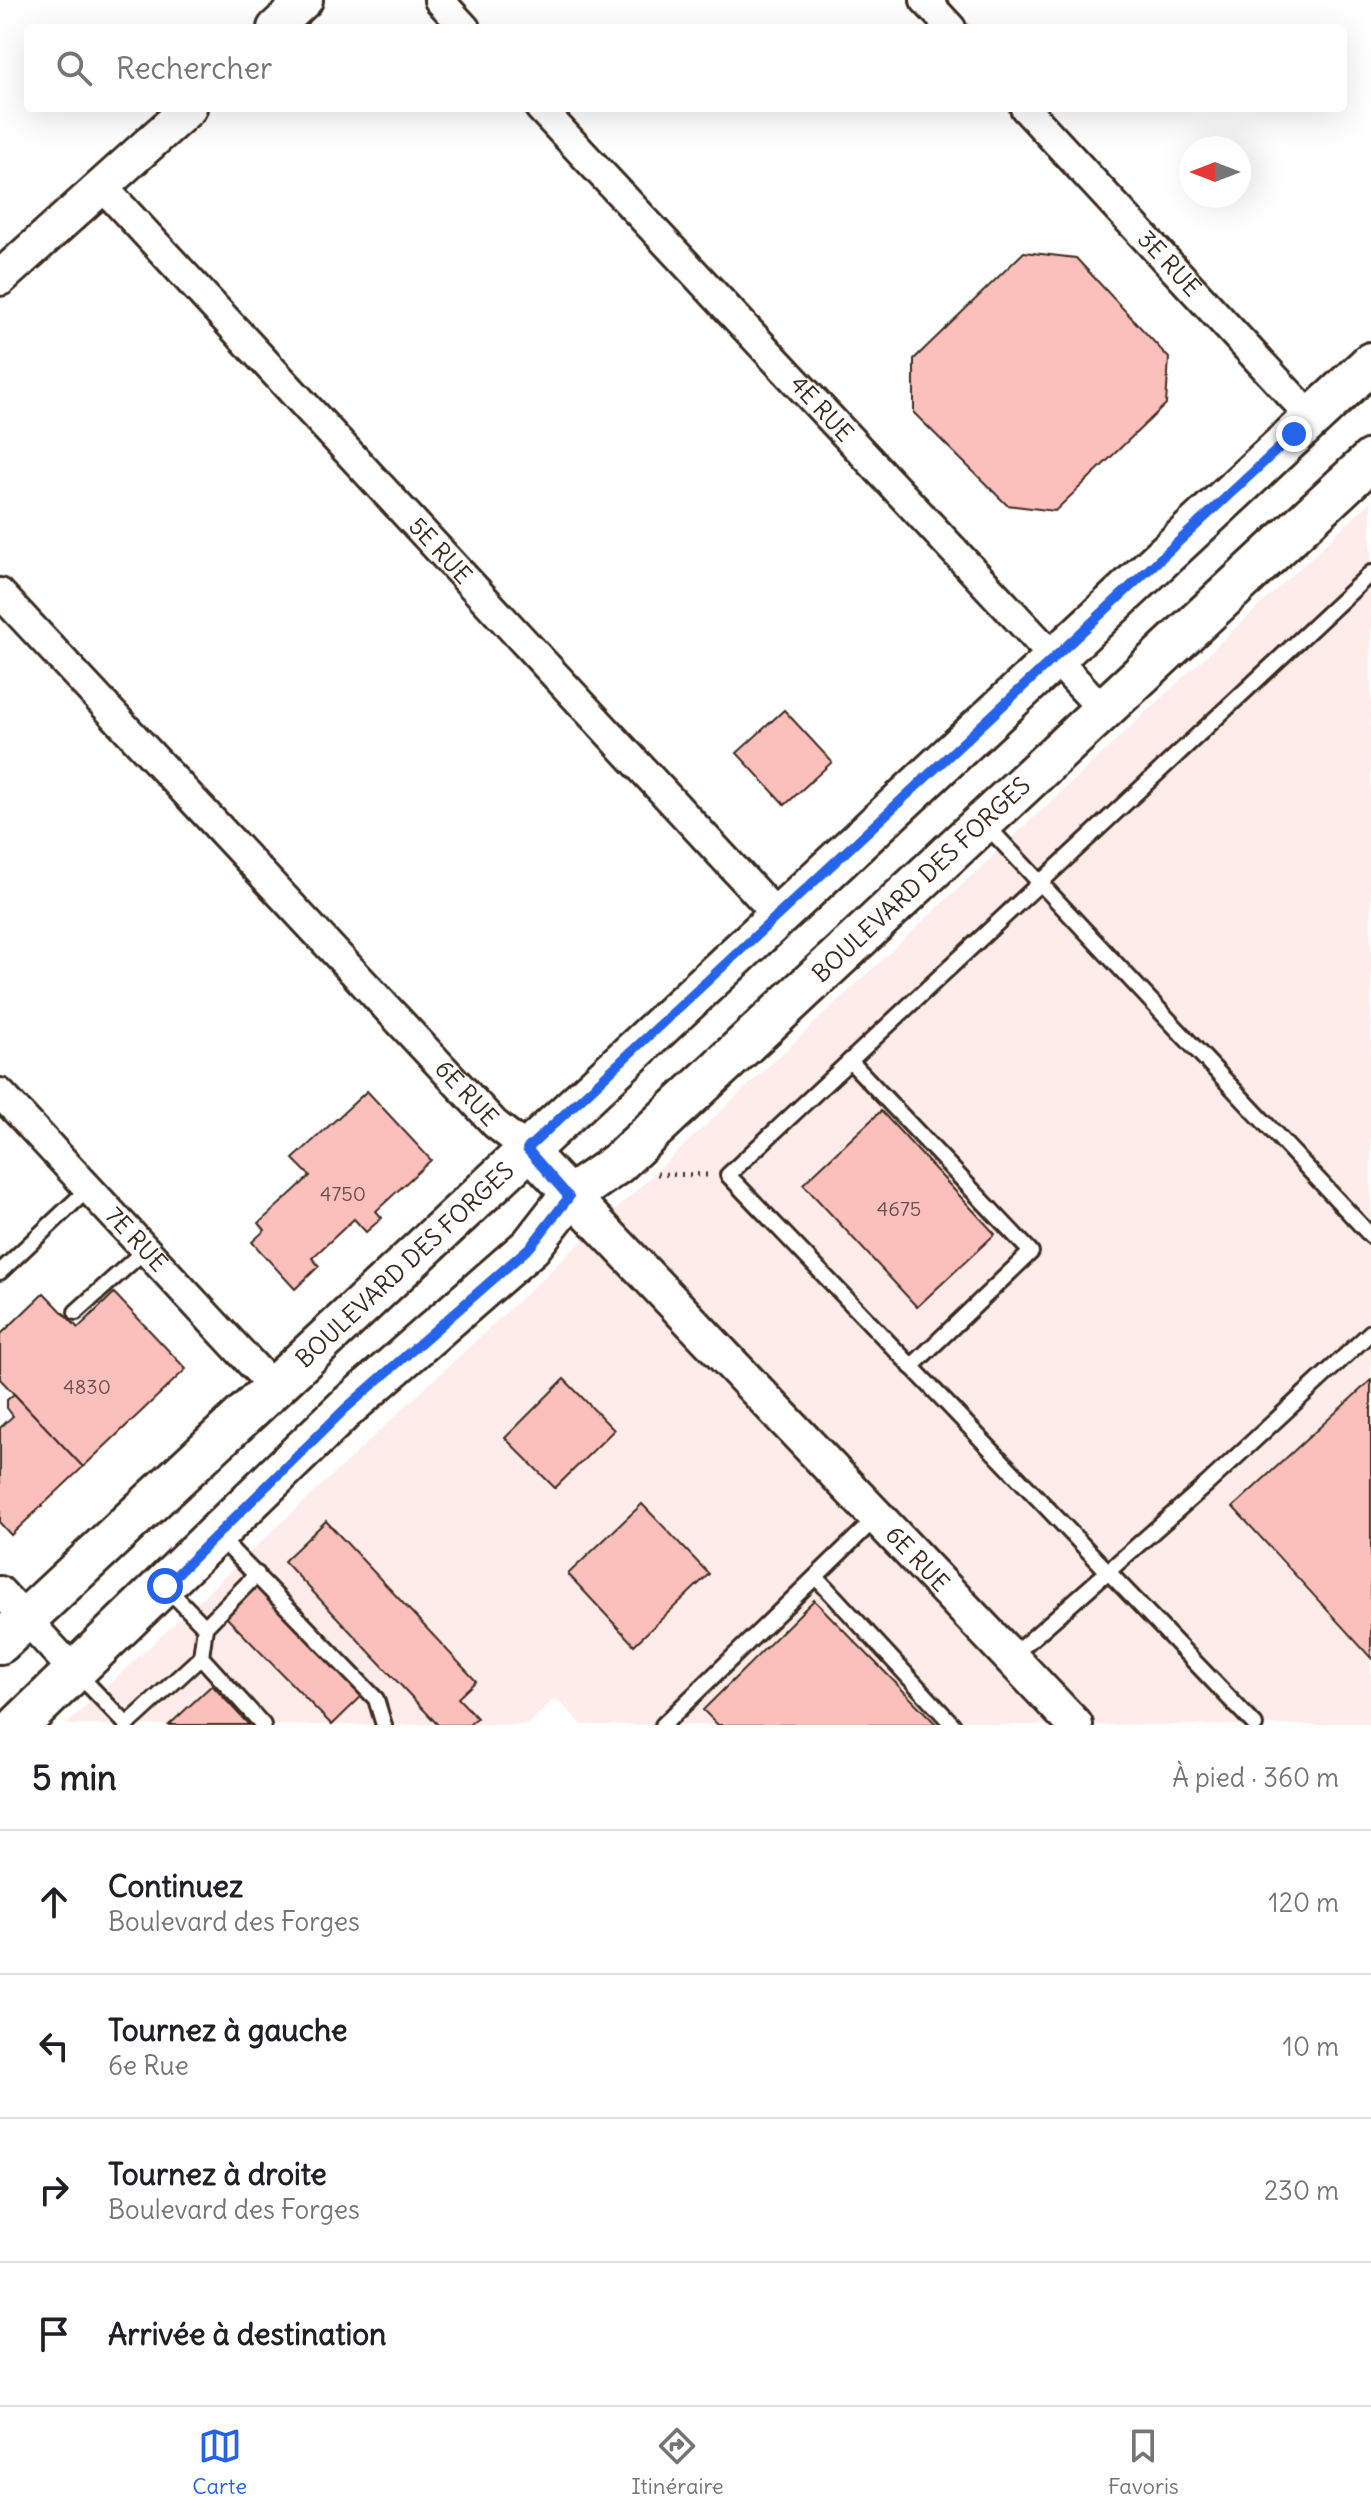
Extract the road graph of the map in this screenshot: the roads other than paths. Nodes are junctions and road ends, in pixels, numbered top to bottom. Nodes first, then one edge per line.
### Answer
1 (305, 0) edge
2 (439, 0) edge
3 (925, 0) edge
4 (279, 24) edge
5 (461, 24) edge
6 (947, 24) edge
7 (185, 112) edge
8 (544, 112) edge
9 (1029, 112) edge
10 (103, 187) junction
11 (0, 278) edge
12 (1371, 363) edge
13 (1312, 418) junction
14 (1371, 460) edge
15 (1371, 573) edge
16 (0, 593) edge
17 (1054, 658) junction
18 (1103, 710) junction
19 (983, 822) junction
20 (1040, 882) junction
21 (778, 916) junction
22 (850, 1061) junction
23 (0, 1093) edge
24 (527, 1149) junction
25 (89, 1188) junction
26 (569, 1197) junction
27 (1371, 1236) edge
28 (145, 1250) junction
29 (0, 1272) edge
30 (76, 1312) dead end
31 (1371, 1332) edge
32 (911, 1367) junction
33 (273, 1387) junction
34 (876, 1518) junction
35 (217, 1535) junction
36 (1106, 1570) junction
37 (257, 1574) junction
38 (816, 1577) junction
39 (165, 1586) junction
40 (9, 1617) edge
41 (205, 1627) junction
42 (201, 1657) junction
43 (1011, 1657) junction
44 (75, 1672) junction
45 (19, 1725) edge
46 (263, 1725) edge
47 (384, 1725) edge
48 (663, 1725) edge
49 (953, 1725) edge
50 (1075, 1725) edge
51 (1255, 1725) edge

1 - 4 street
2 - 5 street
3 - 6 street
7 - 10 street
8 - 17 street, 4E RUE
9 - 13 street, 3E RUE
10 - 11 street
10 - 21 street, 5E RUE
12 - 13 main road, BOULEVARD DES FORGES
13 - 17 main road, BOULEVARD DES FORGES
14 - 18 main road, BOULEVARD DES FORGES
15 - 20 lane
16 - 24 street, 6E RUE
17 - 18 street, 4E RUE
17 - 21 main road, BOULEVARD DES FORGES
18 - 19 main road, BOULEVARD DES FORGES
19 - 20 lane
19 - 26 main road, BOULEVARD DES FORGES
20 - 22 lane
20 - 27 lane
21 - 24 main road, BOULEVARD DES FORGES
22 - 32 lane
22 - 32 lane
23 - 25 street, 7E RUE
24 - 26 street, 6E RUE
24 - 33 main road, BOULEVARD DES FORGES
25 - 28 street, 7E RUE
25 - 29 lane
26 - 34 street, 6E RUE
26 - 35 main road, BOULEVARD DES FORGES
28 - 30 lane
28 - 33 street, 7E RUE
31 - 36 lane
32 - 36 lane
33 - 40 main road, BOULEVARD DES FORGES
34 - 38 lane
34 - 43 street, 6E RUE
35 - 37 lane
35 - 39 main road, BOULEVARD DES FORGES
36 - 43 lane
36 - 51 lane
37 - 41 lane
37 - 47 lane
38 - 48 lane
38 - 49 lane
39 - 41 lane
39 - 44 main road, BOULEVARD DES FORGES
40 - 44 street
41 - 42 lane
42 - 44 lane
42 - 46 lane
43 - 50 street, 6E RUE
44 - 45 main road, BOULEVARD DES FORGES

